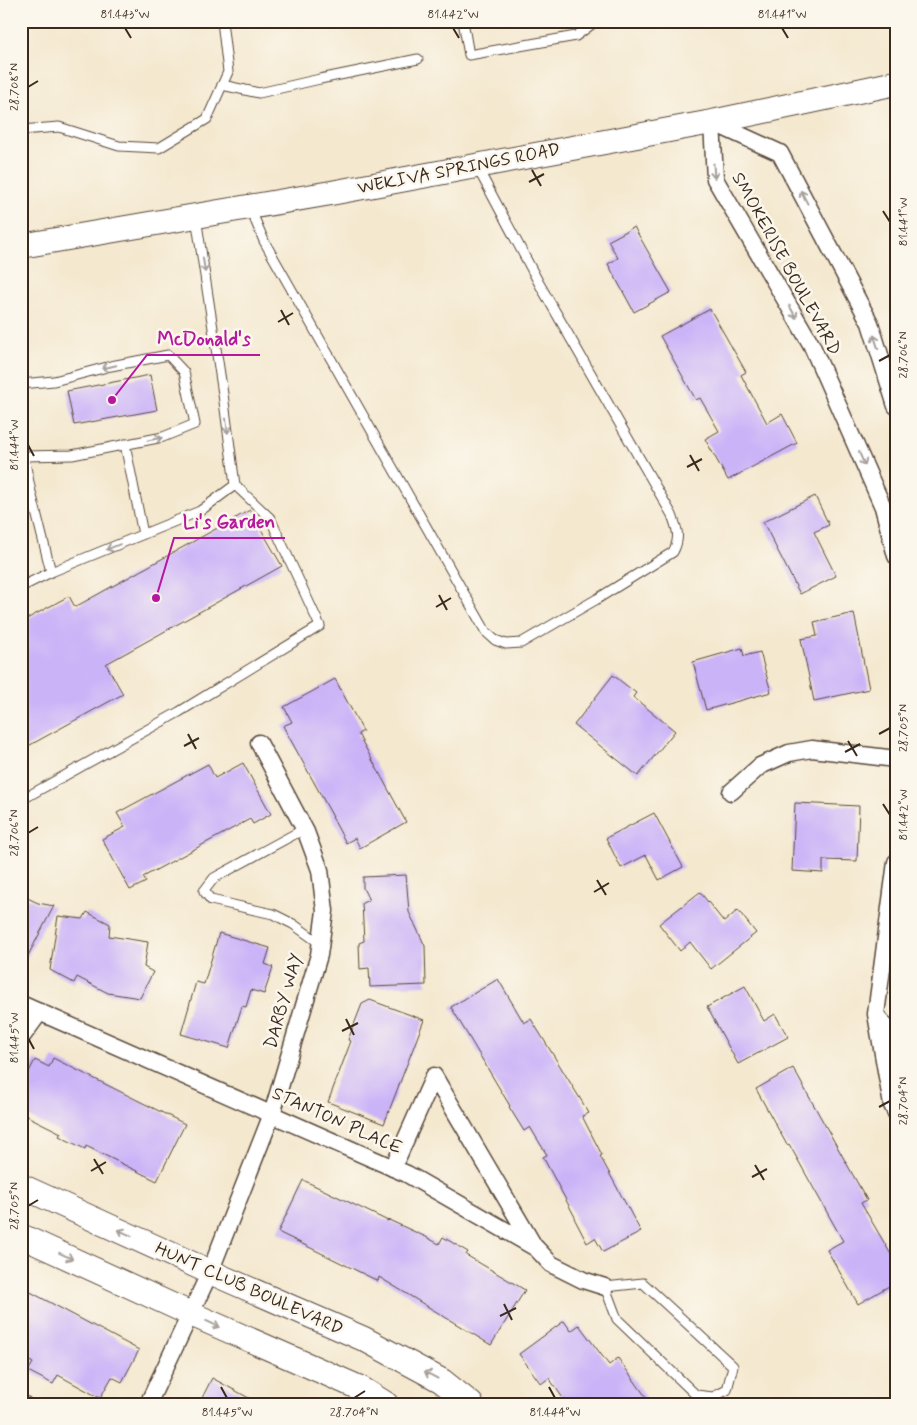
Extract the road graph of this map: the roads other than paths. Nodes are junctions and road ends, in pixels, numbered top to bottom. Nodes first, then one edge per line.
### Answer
1 (222, 21) edge
2 (463, 21) edge
3 (596, 21) edge
4 (418, 59) dead end
5 (896, 83) edge
6 (222, 85) junction
7 (712, 122) junction
8 (21, 130) edge
9 (477, 166) junction
10 (250, 208) junction
11 (196, 217) junction
12 (21, 246) edge
13 (21, 384) edge
14 (896, 406) edge
15 (21, 444) edge
16 (125, 444) junction
17 (24, 456) junction
18 (235, 484) junction
19 (143, 534) junction
20 (893, 536) edge
21 (896, 556) edge
22 (51, 572) junction
23 (21, 587) edge
24 (259, 743) dead end
25 (896, 759) edge
26 (731, 792) dead end
27 (21, 800) edge
28 (304, 828) junction
29 (896, 862) edge
30 (321, 944) junction
31 (21, 1004) edge
32 (40, 1012) junction
33 (876, 1014) junction
34 (21, 1038) edge
35 (896, 1040) edge
36 (896, 1113) edge
37 (272, 1114) junction
38 (393, 1168) junction
39 (21, 1186) edge
40 (21, 1236) edge
41 (536, 1248) junction
42 (210, 1272) junction
43 (605, 1287) junction
44 (191, 1314) junction
45 (148, 1404) edge
46 (386, 1404) edge
47 (471, 1404) edge

1 - 6 lane
2 - 3 lane
4 - 6 lane
5 - 7 street, WEKIVA SPRINGS ROAD
6 - 8 lane
7 - 9 street, WEKIVA SPRINGS ROAD
14 -> 7 street
7 -> 20 street, SMOKERISE BOULEVARD
9 - 10 street, WEKIVA SPRINGS ROAD
9 - 10 lane
10 - 11 street, WEKIVA SPRINGS ROAD
11 - 12 street, WEKIVA SPRINGS ROAD
11 -> 18 lane
16 -> 13 lane
15 - 17 lane
16 - 17 lane
16 - 19 lane
17 - 22 lane
18 - 19 lane
18 - 27 lane
19 -> 22 lane
20 - 21 street, SMOKERISE BOULEVARD
22 - 23 lane
24 - 28 street, DARBY WAY
25 - 26 street
28 - 30 street, DARBY WAY
28 - 30 lane
29 - 33 street
30 - 37 street, DARBY WAY
31 - 32 street, STANTON PLACE
32 - 34 street
32 - 37 street, STANTON PLACE
33 - 35 street
33 - 36 street
37 - 38 street, STANTON PLACE
37 - 42 street, DARBY WAY
38 - 41 street, STANTON PLACE
38 - 41 street
42 -> 39 street, HUNT CLUB BOULEVARD
40 -> 44 street
41 - 43 street, STANTON PLACE
42 - 44 street, DARBY WAY
47 -> 42 street, HUNT CLUB BOULEVARD
43 - 43 lane
44 - 45 street, DARBY WAY
44 -> 46 street

